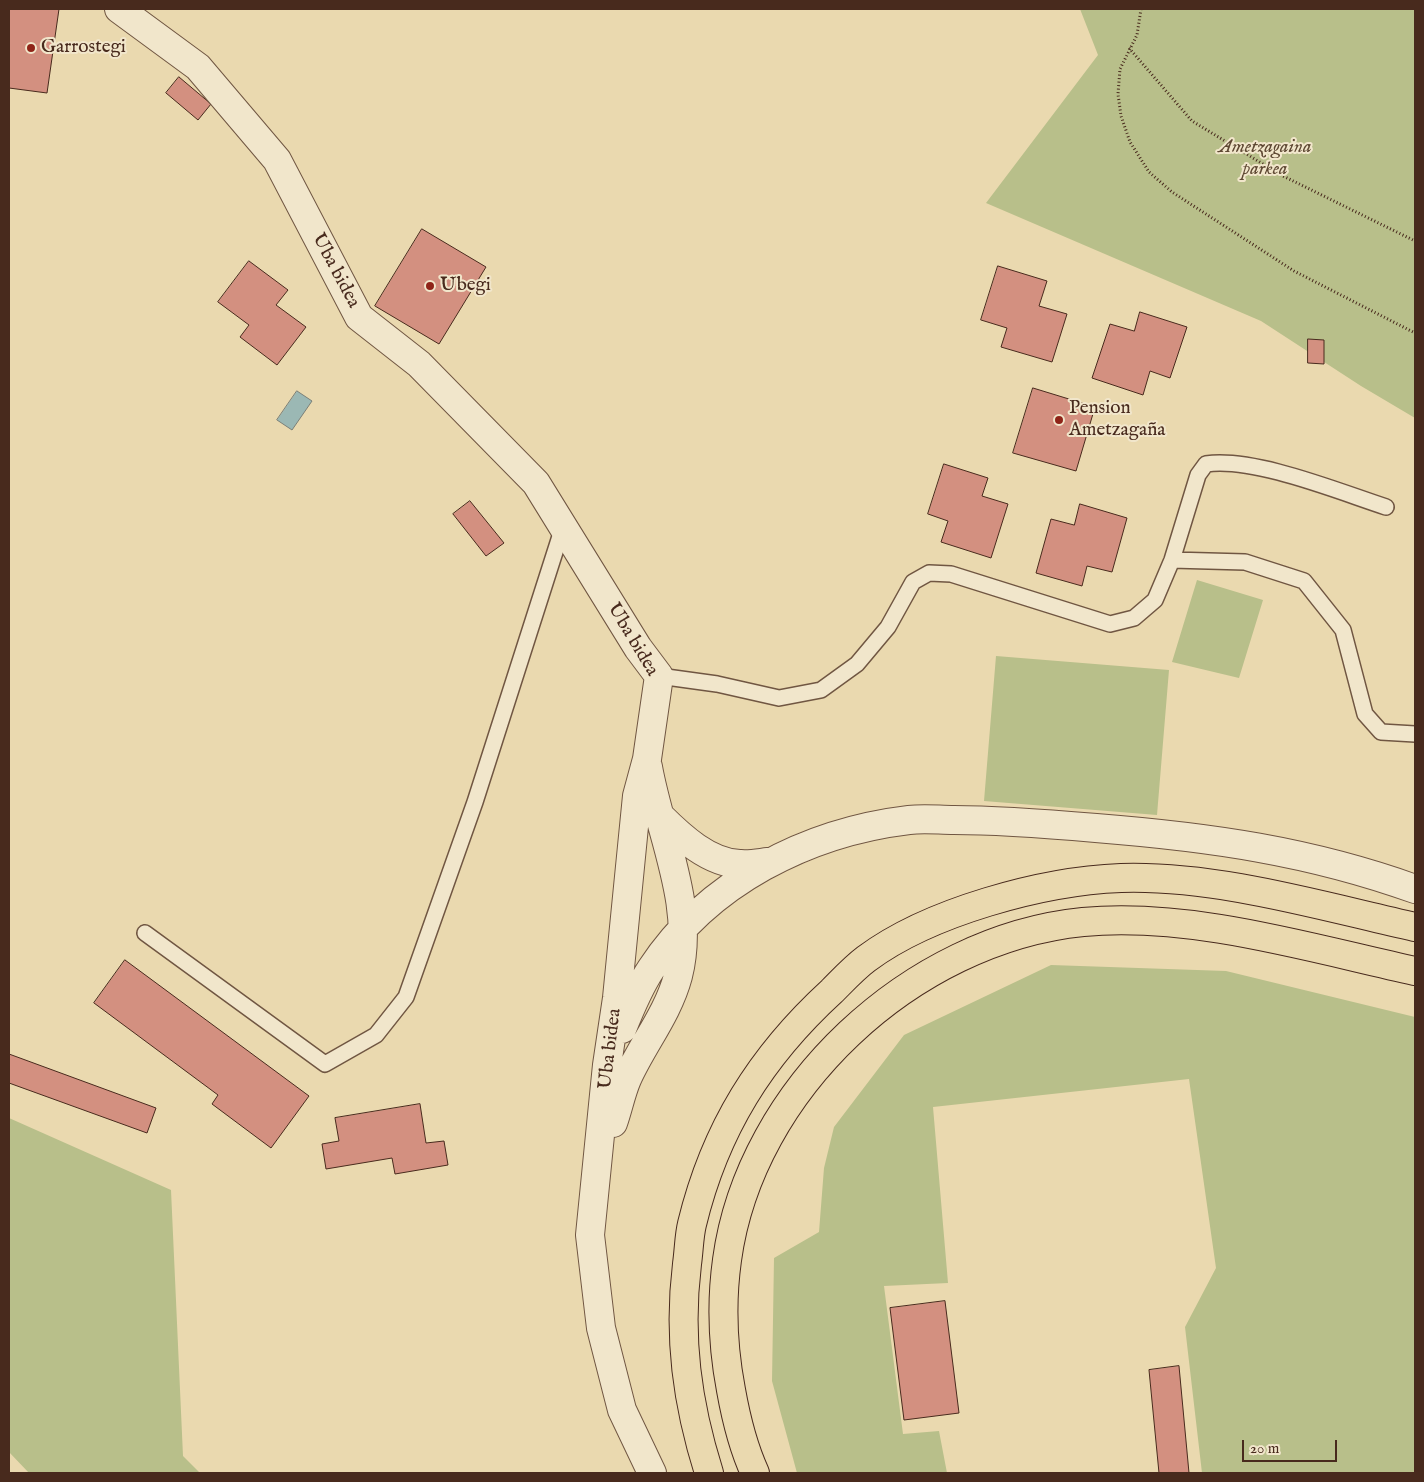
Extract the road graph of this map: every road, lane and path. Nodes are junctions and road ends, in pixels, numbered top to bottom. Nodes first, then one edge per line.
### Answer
1 (119, 9) edge
2 (1141, 9) edge
3 (1129, 48) junction
4 (1415, 241) edge
5 (1415, 333) edge
6 (1386, 506) dead end
7 (563, 527) junction
8 (1172, 560) junction
9 (659, 676) junction
10 (1415, 734) edge
11 (647, 758) junction
12 (660, 816) junction
13 (768, 862) junction
14 (1415, 889) edge
15 (1415, 926) edge
16 (683, 929) junction
17 (145, 933) dead end
18 (1338, 954) junction
19 (1415, 971) edge
20 (1415, 983) edge
21 (607, 1065) junction
22 (597, 1174) junction
23 (652, 1473) edge
24 (709, 1473) edge
25 (755, 1473) edge

1 - 7 street, Uba bidea
2 - 3 path
3 - 4 path
3 - 5 path
6 - 8 lane
7 - 9 street, Uba bidea
7 - 17 lane
8 - 9 lane
8 - 10 lane
9 - 11 street, Uba bidea
11 - 12 street
11 - 21 street, Uba bidea
12 - 13 street
12 - 16 street
13 - 14 street
13 - 16 street
15 - 24 main road
16 - 21 street
16 - 22 street
18 - 19 main road
18 - 20 lane
18 - 25 main road
21 - 22 street, Uba bidea
22 - 23 street, Uba bidea

